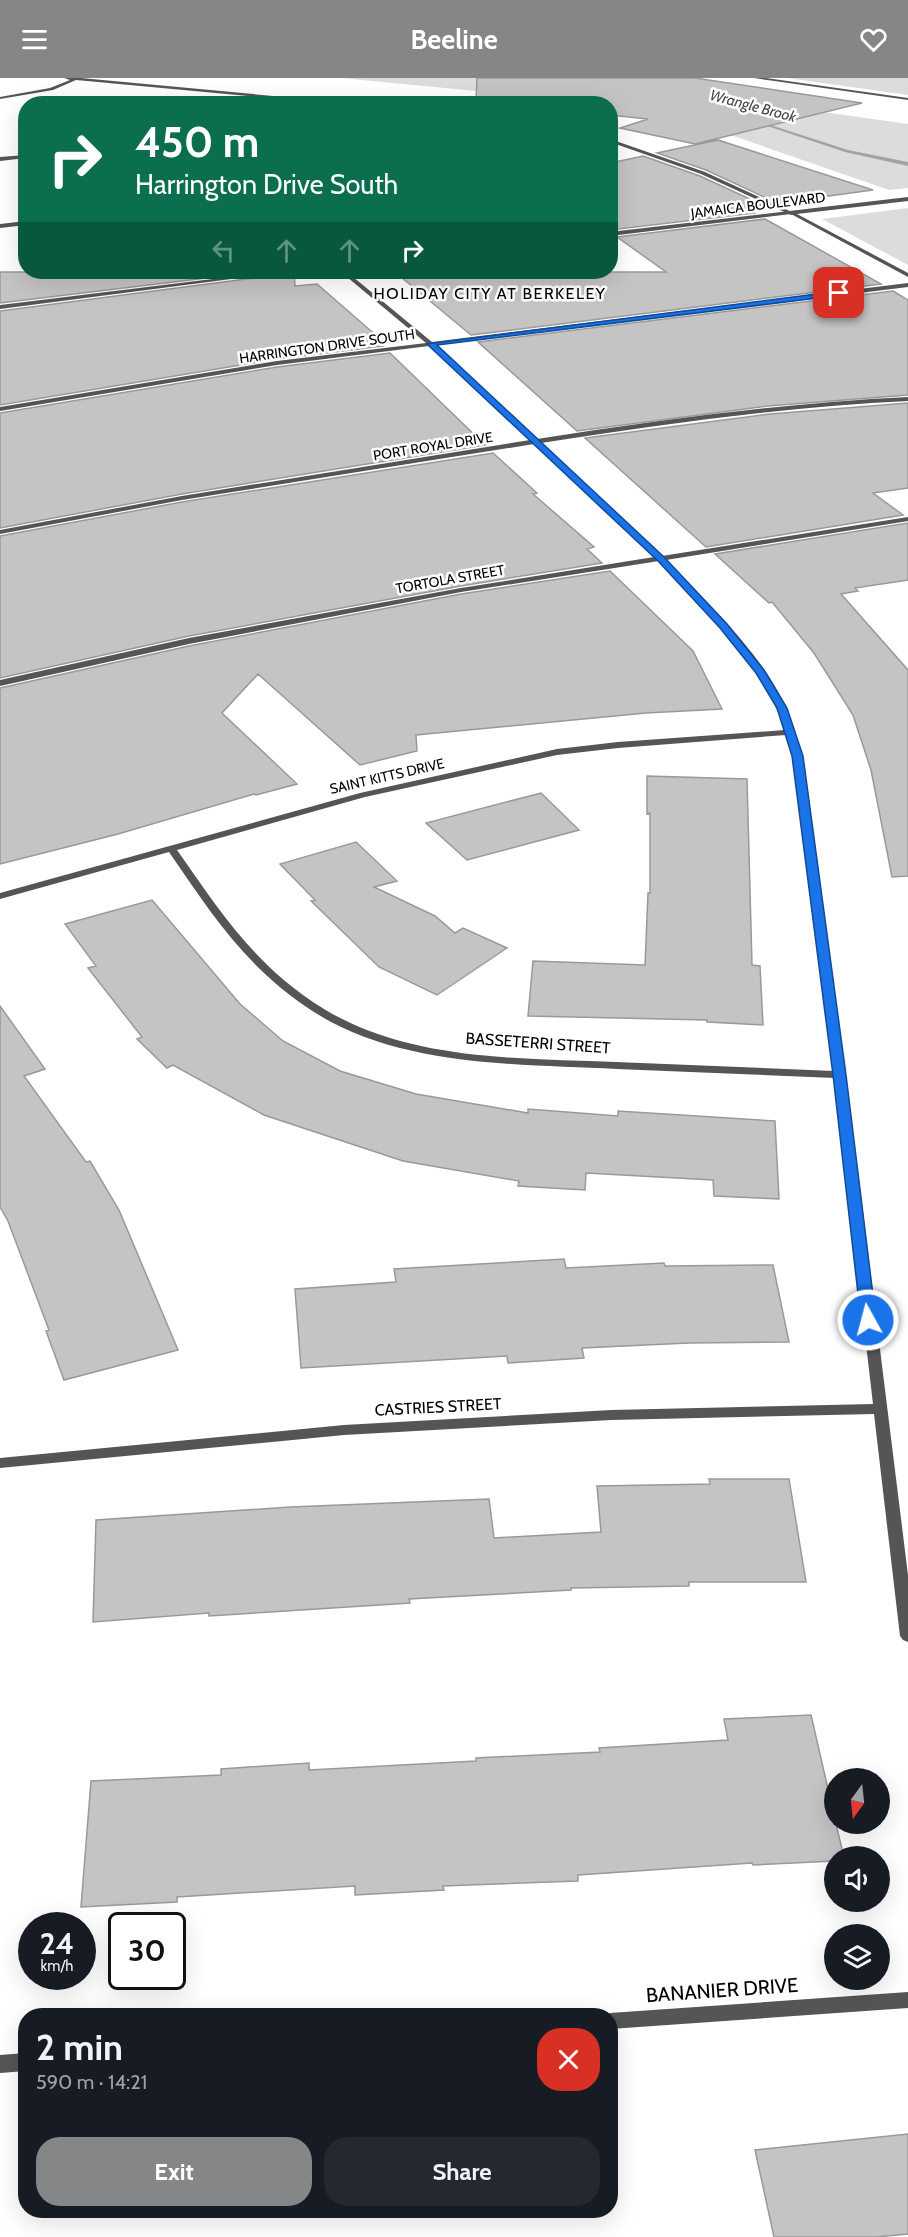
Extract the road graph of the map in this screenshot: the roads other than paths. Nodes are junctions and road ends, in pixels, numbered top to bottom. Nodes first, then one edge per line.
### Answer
1 (66, 78) edge
2 (756, 78) edge
3 (76, 79) edge
4 (260, 96) edge
5 (0, 98) edge
6 (908, 99) edge
7 (618, 142) edge
8 (18, 157) edge
9 (0, 159) edge
10 (908, 200) edge
11 (793, 214) junction
12 (18, 224) edge
13 (0, 226) edge
14 (618, 233) edge
15 (908, 275) edge
16 (224, 279) edge
17 (353, 279) edge
18 (908, 285) edge
19 (0, 307) edge
20 (431, 344) junction
21 (908, 399) edge
22 (0, 409) edge
23 (538, 441) junction
24 (908, 519) edge
25 (0, 532) edge
26 (661, 559) junction
27 (0, 683) edge
28 (790, 732) junction
29 (171, 848) junction
30 (0, 896) edge
31 (840, 1075) junction
32 (879, 1409) junction
33 (0, 1463) edge
34 (908, 1636) edge
35 (908, 2000) edge
36 (618, 2020) edge
37 (18, 2063) edge
38 (0, 2064) edge

1 - 3 street
2 - 6 street
3 - 4 street
3 - 5 street
7 - 11 street
8 - 9 street
10 - 11 street, JAMAICA BOULEVARD
11 - 14 street, JAMAICA BOULEVARD
11 - 15 street
12 - 13 street
16 - 19 street
17 - 20 street
18 - 20 street, HARRINGTON DRIVE SOUTH
20 - 22 street, HARRINGTON DRIVE SOUTH
20 - 23 street
21 - 23 street, PORT ROYAL DRIVE
23 - 25 street, PORT ROYAL DRIVE
23 - 26 street
24 - 26 street, TORTOLA STREET
26 - 27 street, TORTOLA STREET
26 - 28 street
28 - 29 street, SAINT KITTS DRIVE
28 - 31 street
29 - 30 street, SAINT KITTS DRIVE
29 - 31 street, BASSETERRI STREET
31 - 32 street
32 - 33 street, CASTRIES STREET
32 - 34 street
35 - 36 street, BANANIER DRIVE
37 - 38 street

